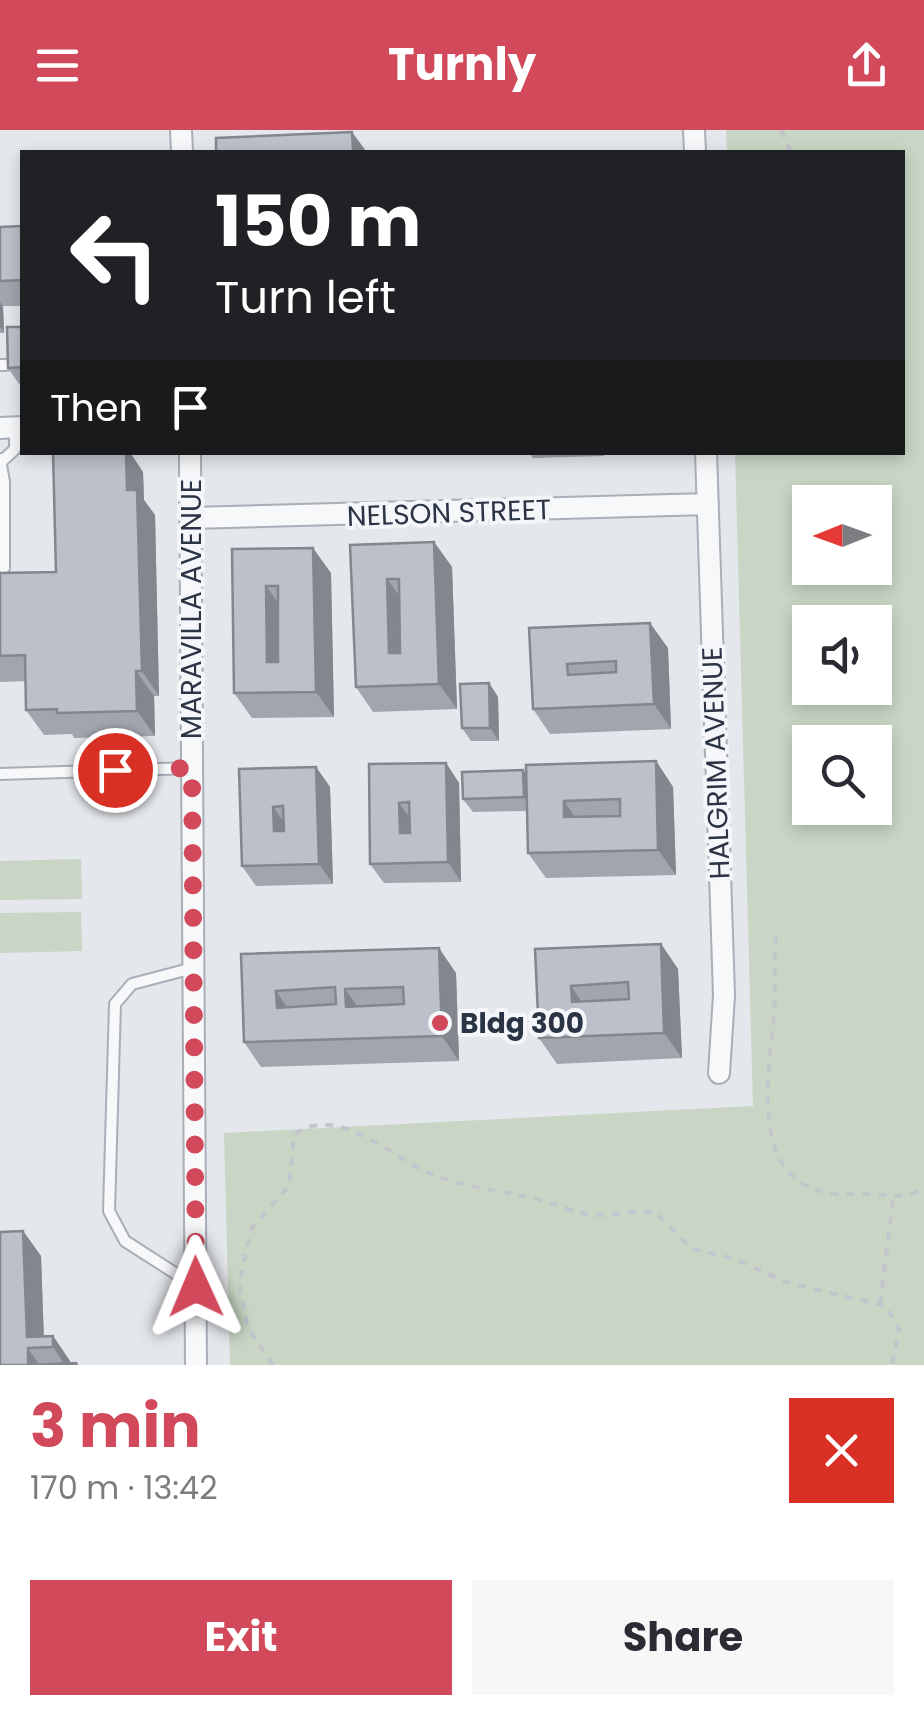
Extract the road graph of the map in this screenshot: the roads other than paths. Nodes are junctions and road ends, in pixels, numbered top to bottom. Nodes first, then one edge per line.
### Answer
1 (13, 428) edge
2 (190, 455) edge
3 (706, 455) edge
4 (1, 460) edge
5 (2, 482) edge
6 (708, 504) junction
7 (190, 518) junction
8 (4, 568) edge
9 (192, 768) junction
10 (0, 774) edge
11 (194, 968) junction
12 (720, 1072) dead end
13 (196, 1287) junction
14 (196, 1365) edge

1 - 4 lane
2 - 7 street, MARAVILLA AVENUE
3 - 6 street, HALGRIM AVENUE
4 - 5 lane
5 - 8 lane
6 - 7 street, NELSON STREET
6 - 12 street, HALGRIM AVENUE
7 - 9 street, MARAVILLA AVENUE
9 - 10 lane
9 - 11 street, MARAVILLA AVENUE
11 - 13 street, MARAVILLA AVENUE
11 - 13 lane
13 - 14 street, MARAVILLA AVENUE

